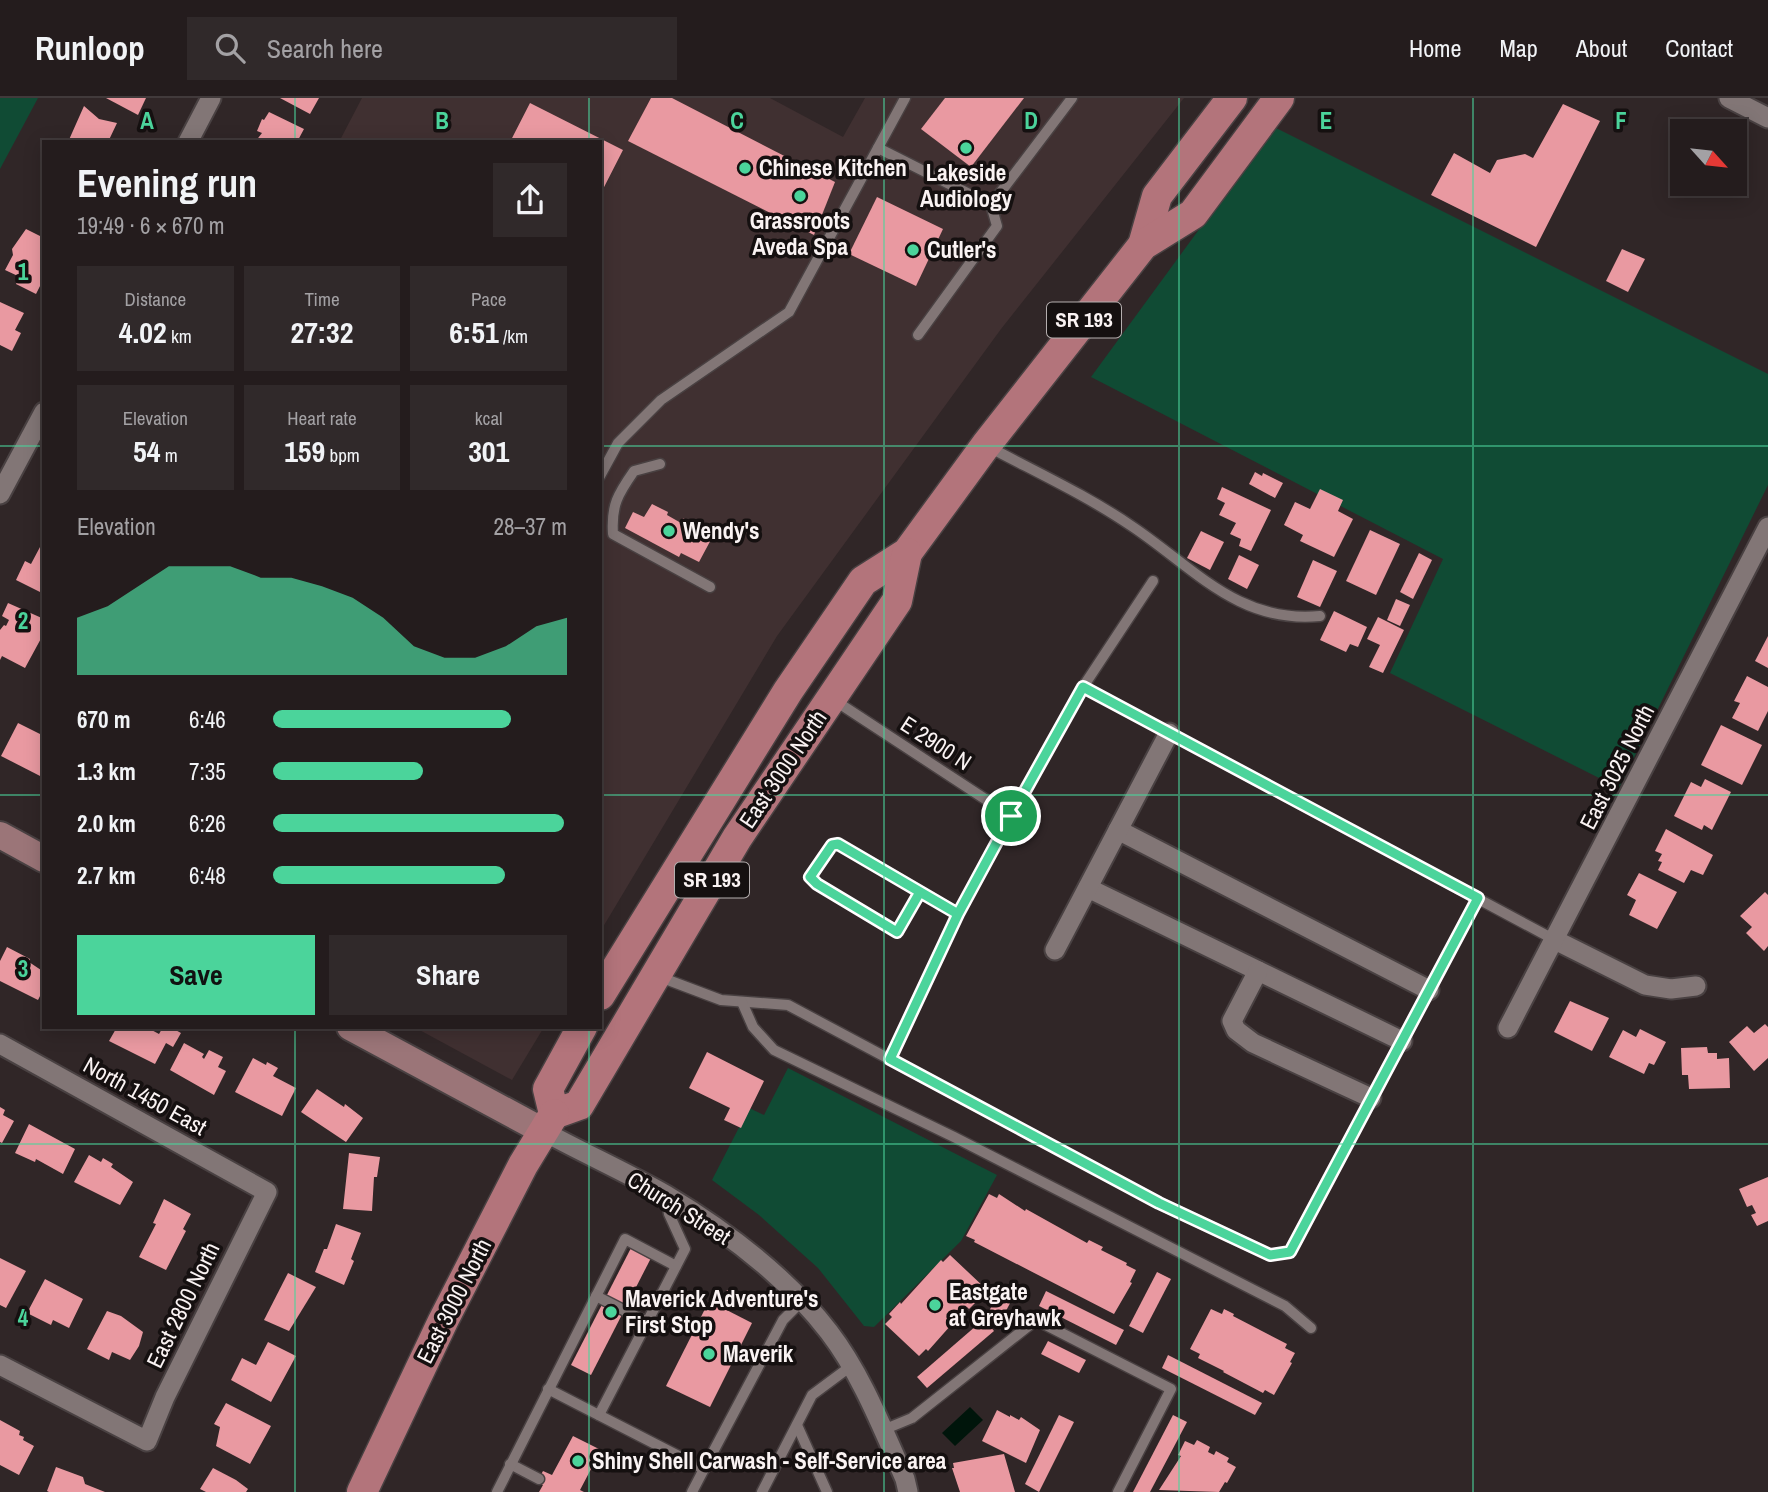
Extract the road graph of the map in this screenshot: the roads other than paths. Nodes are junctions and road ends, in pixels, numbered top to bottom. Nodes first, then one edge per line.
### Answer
1 (211, 98) edge
2 (905, 98) edge
3 (1072, 98) edge
4 (1232, 98) edge
5 (1253, 98) edge
6 (1279, 98) edge
7 (1730, 98) edge
8 (1768, 118) edge
9 (189, 140) edge
10 (878, 148) junction
11 (991, 205) junction
12 (1155, 238) junction
13 (918, 335) dead end
14 (42, 416) edge
15 (986, 445) junction
16 (660, 464) dead end
17 (602, 472) edge
18 (0, 494) edge
19 (1768, 527) edge
20 (907, 553) junction
21 (1153, 581) dead end
22 (710, 587) dead end
23 (1320, 616) dead end
24 (1083, 687) junction
25 (830, 697) junction
26 (1169, 733) junction
27 (1011, 816) junction
28 (1118, 830) junction
29 (0, 835) edge
30 (42, 858) edge
31 (1088, 888) junction
32 (920, 892) junction
33 (1478, 898) junction
34 (958, 914) junction
35 (1555, 940) junction
36 (1055, 950) dead end
37 (1258, 971) junction
38 (656, 975) junction
39 (1696, 986) dead end
40 (1429, 990) junction
41 (602, 992) edge
42 (742, 1002) junction
43 (1508, 1028) dead end
44 (354, 1029) edge
45 (581, 1029) edge
46 (1402, 1041) junction
47 (0, 1044) edge
48 (890, 1059) junction
49 (1371, 1098) junction
50 (548, 1122) junction
51 (267, 1192) joint
52 (666, 1195) junction
53 (676, 1266) junction
54 (596, 1296) junction
55 (802, 1301) junction
56 (647, 1322) junction
57 (1311, 1328) dead end
58 (0, 1365) edge
59 (851, 1366) junction
60 (548, 1389) junction
61 (599, 1415) junction
62 (797, 1425) junction
63 (883, 1430) junction
64 (510, 1464) junction
65 (704, 1469) junction
66 (539, 1479) dead end
67 (362, 1492) edge
68 (497, 1492) edge
69 (692, 1492) edge
70 (762, 1492) edge
71 (827, 1492) edge
72 (908, 1492) edge
73 (1118, 1492) edge

1 - 9 street
2 - 10 lane
3 - 11 lane
4 - 12 main road, East 3000 North / SR 193
5 - 12 main road
6 - 12 main road, East 3000 North / SR 193
7 - 8 street
10 - 11 lane
10 - 17 lane
11 - 13 lane
12 - 15 main road, East 3000 North / SR 193
14 - 18 street
15 - 20 main road, East 3000 North / SR 193
15 - 23 lane
16 - 22 lane
19 - 35 street, East 3025 North
20 - 25 main road, East 3000 North / SR 193
20 - 41 main road, East 3000 North / SR 193
21 - 24 lane
24 - 26 lane
24 - 27 lane
25 - 27 lane, E 2900 N
25 - 38 main road, East 3000 North / SR 193
26 - 28 street
26 - 33 lane
27 - 34 lane
28 - 31 street
28 - 40 street
29 - 30 street
31 - 36 street
31 - 37 street
32 - 32 lane
32 - 34 lane
33 - 35 lane
33 - 40 lane
34 - 48 lane
35 - 39 street
35 - 43 street, East 3025 North
37 - 46 street
37 - 49 street
38 - 42 lane
38 - 50 main road, East 3000 North / SR 193
40 - 46 lane
42 - 48 lane
42 - 57 lane
44 - 50 street, Church Street
45 - 50 main road
46 - 49 lane
47 - 51 street, North 1450 East
48 - 49 lane
50 - 52 street, Church Street
50 - 67 main road, East 3000 North
51 - 58 street, East 2800 North
52 - 53 lane
52 - 55 street, Church Street
53 - 54 lane
53 - 56 lane
54 - 56 lane
54 - 60 lane
55 - 59 street, Church Street
55 - 65 lane
56 - 61 lane
59 - 62 lane
59 - 63 street, Church Street
60 - 61 lane
60 - 64 lane
61 - 65 lane
62 - 70 lane
62 - 71 lane
63 - 72 street, Church Street
63 - 73 lane
64 - 66 lane
64 - 68 lane
65 - 69 lane

